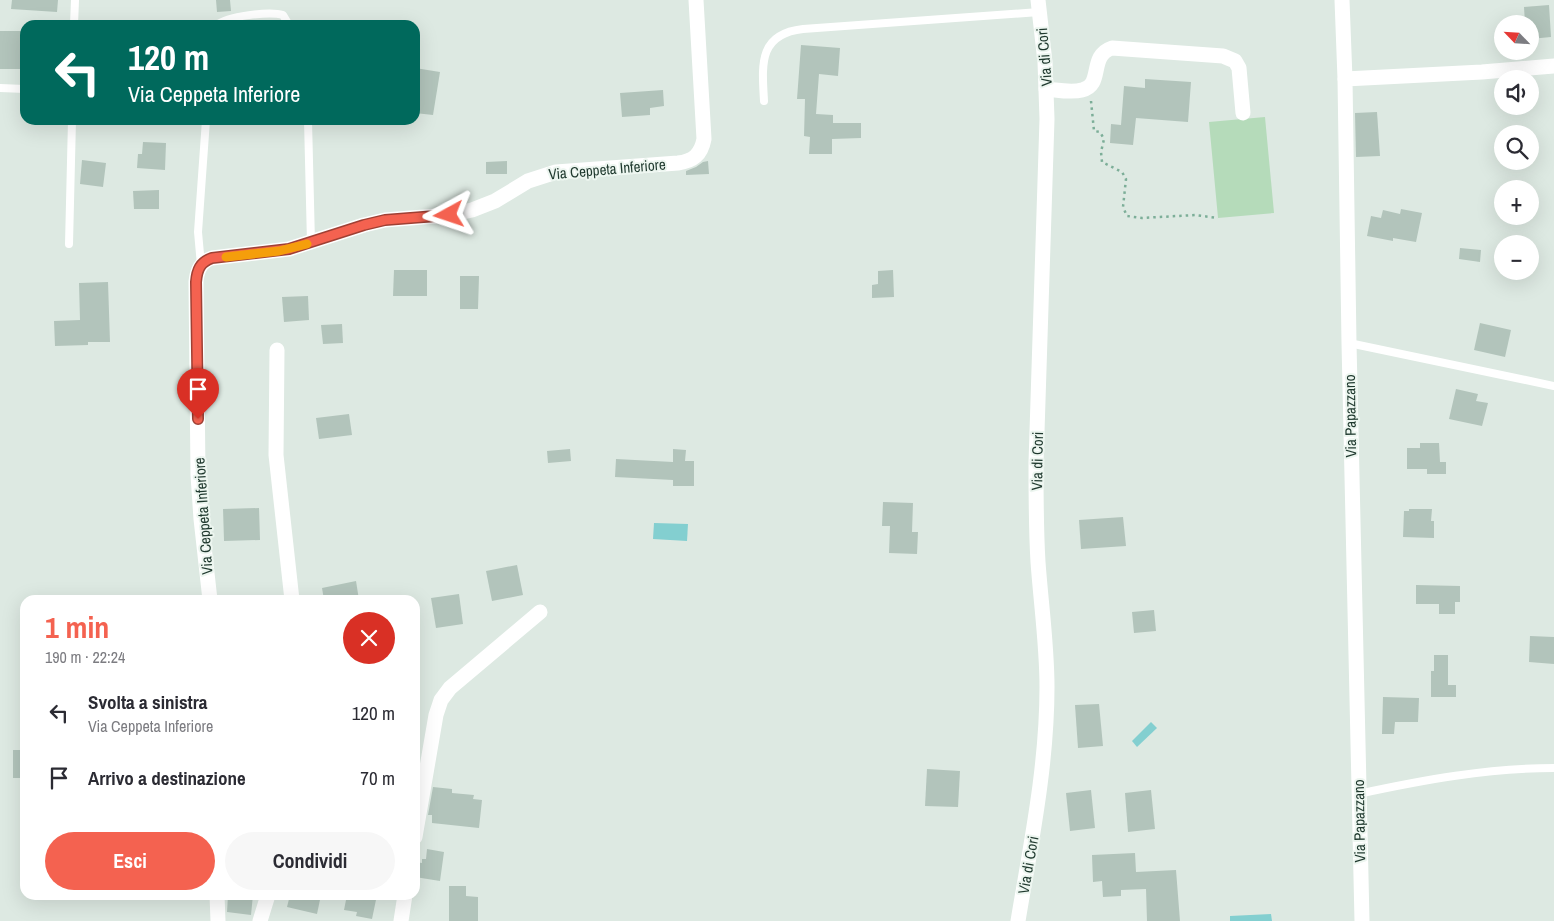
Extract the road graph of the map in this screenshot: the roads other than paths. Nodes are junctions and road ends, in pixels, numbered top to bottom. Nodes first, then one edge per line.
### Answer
1 (75, 0) edge
2 (696, 0) edge
3 (1342, 0) edge
4 (1039, 6) edge
5 (74, 20) edge
6 (226, 20) edge
7 (286, 20) edge
8 (1554, 66) edge
9 (1345, 79) junction
10 (0, 88) edge
11 (20, 88) edge
12 (1046, 90) junction
13 (764, 101) dead end
14 (1243, 113) dead end
15 (72, 125) edge
16 (206, 125) edge
17 (308, 125) edge
18 (311, 243) junction
19 (69, 244) dead end
20 (201, 265) junction
21 (1349, 343) junction
22 (277, 350) dead end
23 (1554, 386) edge
24 (209, 595) edge
25 (291, 595) edge
26 (540, 612) dead end
27 (1554, 768) edge
28 (1358, 794) junction
29 (420, 808) edge
30 (217, 900) edge
31 (266, 900) edge
32 (404, 900) edge
33 (218, 921) edge
34 (260, 921) edge
35 (401, 921) edge
36 (1018, 921) edge
37 (1362, 921) edge

1 - 5 lane
2 - 18 street, Via Ceppeta Inferiore
3 - 9 street, Via Papazzano
4 - 12 street, Via di Cori
4 - 13 lane
6 - 7 lane
8 - 9 street
9 - 21 street, Via Papazzano
10 - 11 lane
12 - 14 street
12 - 36 street, Via di Cori
15 - 19 lane
16 - 20 lane
17 - 18 lane
18 - 20 street, Via Ceppeta Inferiore
20 - 24 street, Via Ceppeta Inferiore
21 - 23 lane
21 - 28 street, Via Papazzano
22 - 25 street
26 - 29 street
27 - 28 lane
28 - 37 street, Via Papazzano
30 - 33 street
31 - 34 street
32 - 35 street

